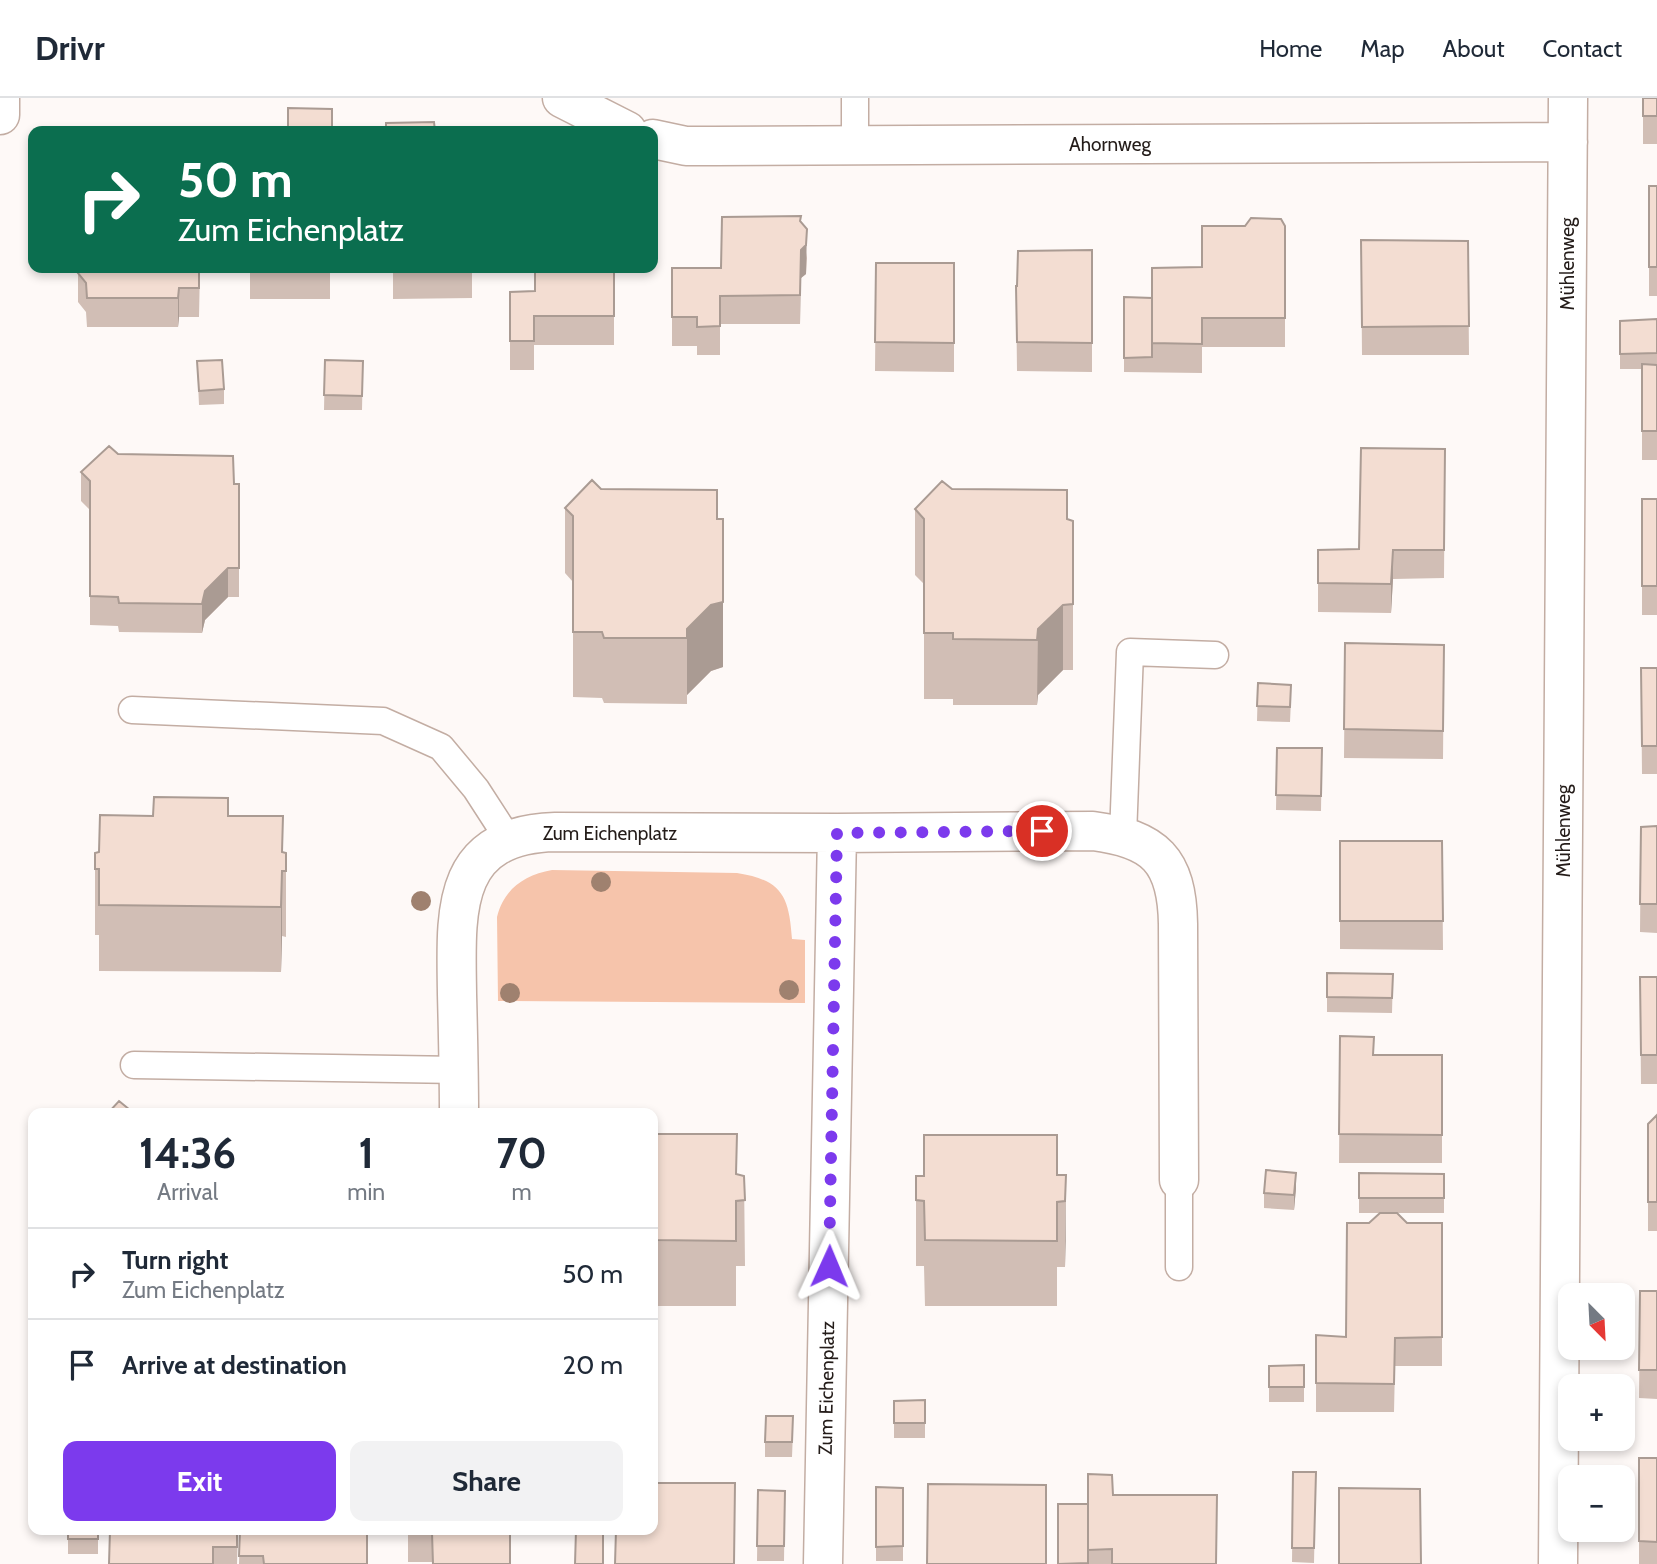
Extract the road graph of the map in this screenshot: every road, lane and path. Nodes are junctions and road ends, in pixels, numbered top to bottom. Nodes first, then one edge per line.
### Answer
1 (0, 98) edge
2 (562, 98) edge
3 (855, 98) edge
4 (1568, 98) edge
5 (0, 115) edge
6 (617, 126) edge
7 (658, 140) edge
8 (1568, 142) junction
9 (855, 145) junction
10 (1215, 655) dead end
11 (132, 710) dead end
12 (837, 833) junction
13 (1123, 836) junction
14 (509, 841) junction
15 (134, 1065) dead end
16 (459, 1070) junction
17 (459, 1108) edge
18 (1179, 1180) joint
19 (1179, 1267) dead end
20 (823, 1564) edge
21 (1558, 1564) edge

1 - 5 street
2 - 6 street
3 - 9 lane
4 - 8 street, Mühlenweg
7 - 9 street, Ahornweg
8 - 9 street, Ahornweg
8 - 21 street, Mühlenweg
10 - 13 lane
11 - 14 lane
12 - 13 street, Zum Eichenplatz
12 - 14 street, Zum Eichenplatz
12 - 20 street, Zum Eichenplatz
13 - 18 street, Zum Eichenplatz
14 - 16 street, Zum Eichenplatz
15 - 16 lane
16 - 17 street, Zum Eichenplatz
18 - 19 lane

